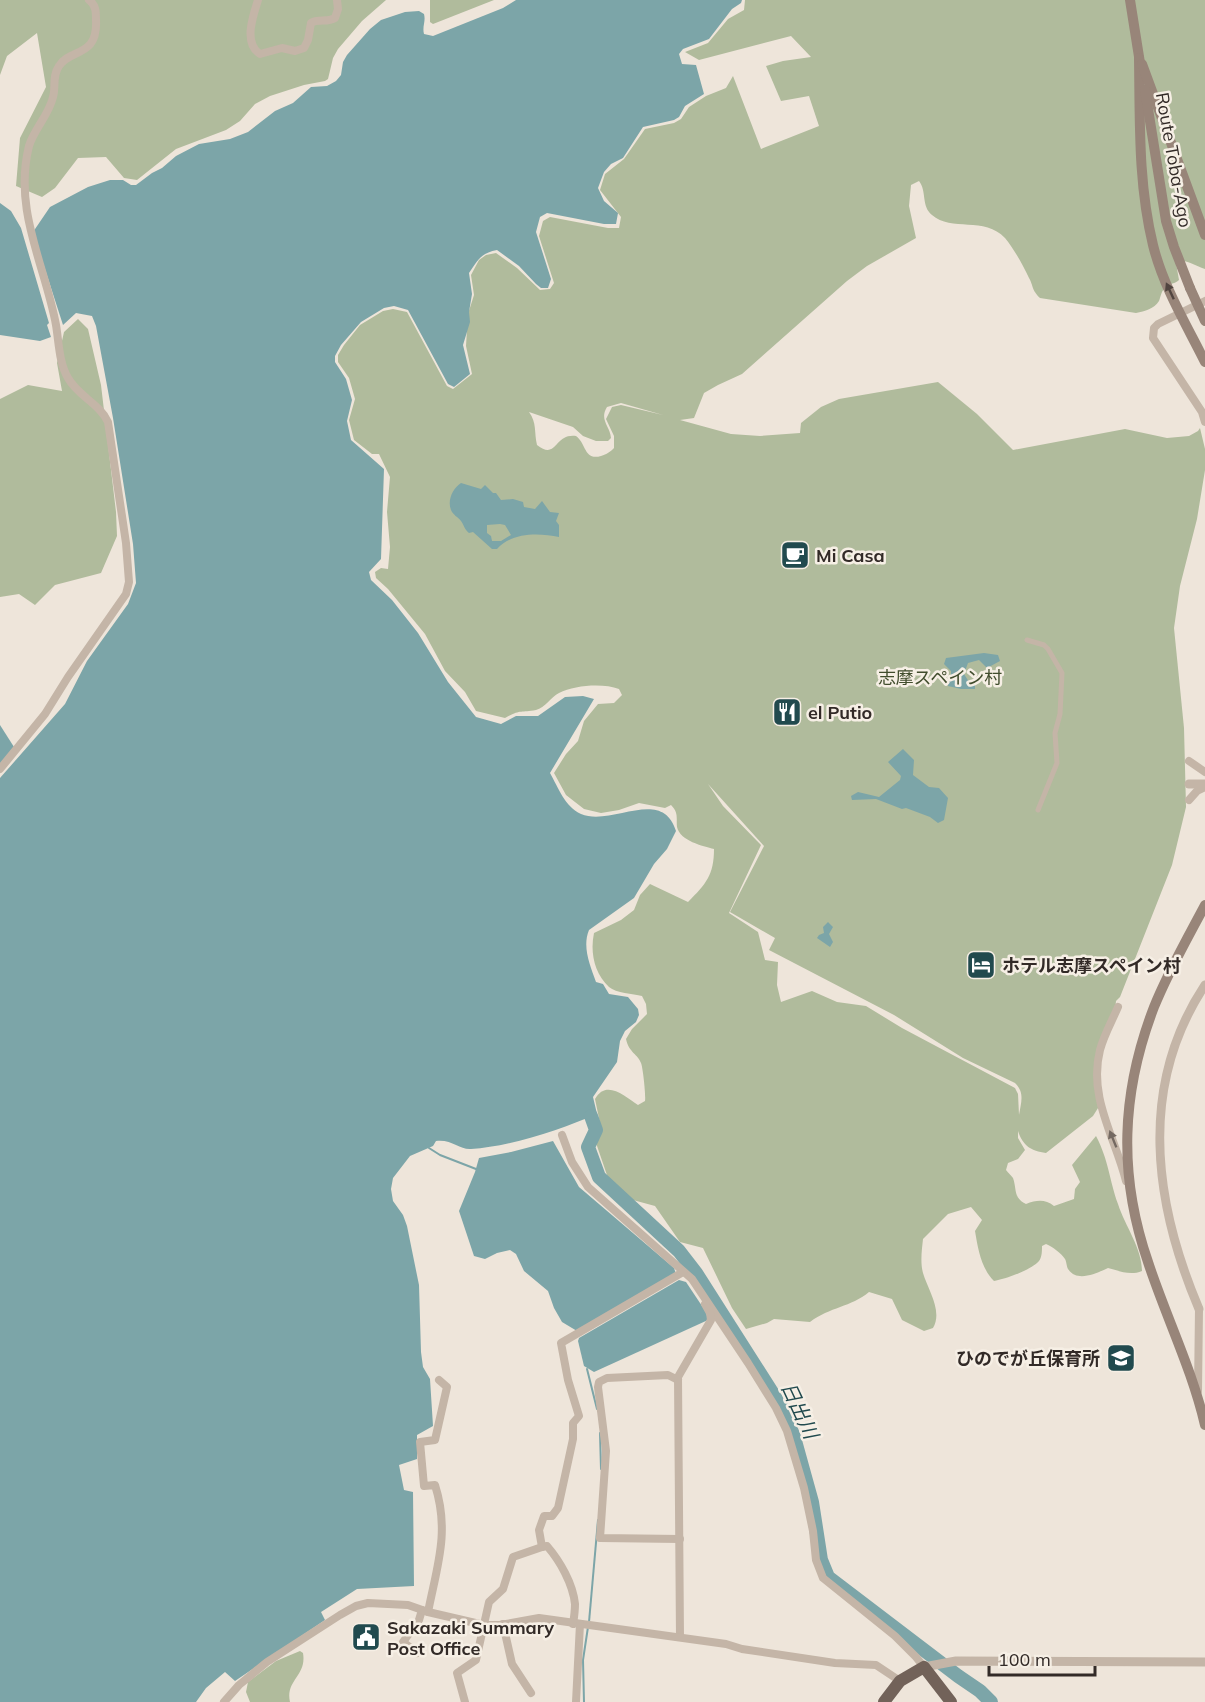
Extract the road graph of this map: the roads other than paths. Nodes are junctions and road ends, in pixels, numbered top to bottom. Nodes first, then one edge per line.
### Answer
1 (89, 0) edge
2 (258, 0) edge
3 (337, 0) edge
4 (1130, 3) edge
5 (1139, 58) junction
6 (1205, 235) edge
7 (1205, 301) edge
8 (1180, 313) junction
9 (1205, 321) edge
10 (1205, 362) edge
11 (1205, 422) edge
12 (1027, 640) dead end
13 (1189, 761) dead end
14 (0, 769) edge
15 (1205, 773) edge
16 (1189, 784) joint
17 (1205, 785) edge
18 (1189, 800) dead end
19 (1038, 810) dead end
20 (1205, 905) edge
21 (1205, 985) edge
22 (1118, 1007) dead end
23 (562, 1135) dead end
24 (1133, 1212) junction
25 (683, 1272) junction
26 (1199, 1309) joint
27 (439, 1380) dead end
28 (678, 1380) junction
29 (1199, 1399) junction
30 (1205, 1425) edge
31 (680, 1539) junction
32 (542, 1547) junction
33 (425, 1611) junction
34 (503, 1624) junction
35 (577, 1624) junction
36 (484, 1625) junction
37 (680, 1637) junction
38 (417, 1653) dead end
39 (1205, 1662) edge
40 (924, 1667) junction
41 (900, 1681) junction
42 (531, 1693) dead end
43 (224, 1702) edge
44 (465, 1702) edge
45 (576, 1702) edge
46 (884, 1702) edge
47 (951, 1702) edge

1 - 14 street
2 - 3 street
4 - 5 main road, Route Toba-Ago
5 - 6 main road
8 -> 5 main road
5 - 9 main road, Route Toba-Ago, bridge
7 - 8 street
8 - 10 main road
8 - 11 street
12 - 19 street
13 - 15 street
15 - 16 street
16 - 17 street
17 - 18 street
20 - 24 main road
21 - 26 street
24 -> 22 street
23 - 25 street
24 - 29 main road
25 - 28 street
25 - 32 street
25 - 40 street
26 - 29 street
27 - 33 street
28 - 31 street
28 - 31 street
29 - 30 main road
31 - 37 street
32 - 35 street
32 - 36 street
33 - 36 street
33 - 38 street
33 - 43 street
34 - 35 street
34 - 36 street
34 - 42 street
35 - 37 street
35 - 45 street
36 - 44 street
37 - 41 street
39 - 40 street
40 - 41 main road
40 - 47 main road
41 - 46 main road

